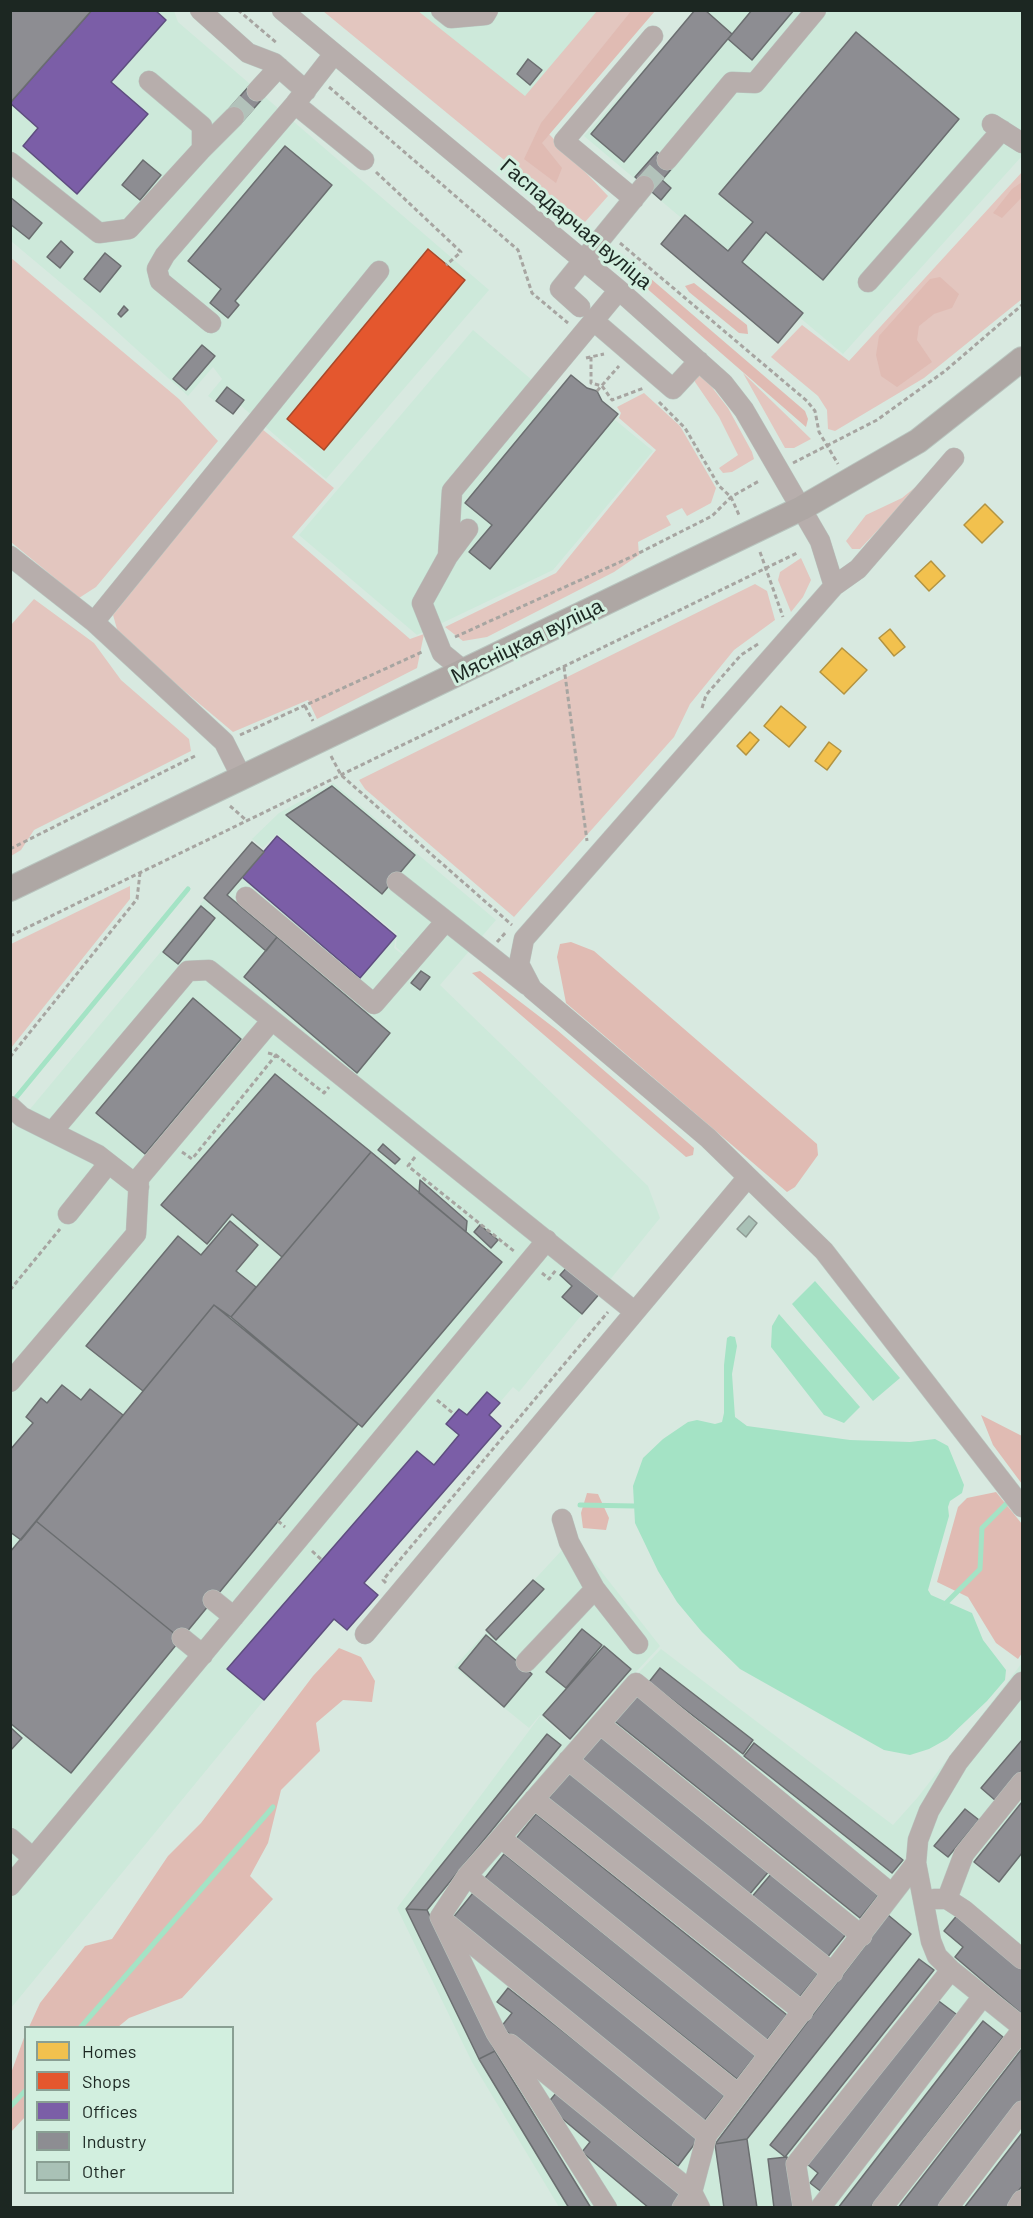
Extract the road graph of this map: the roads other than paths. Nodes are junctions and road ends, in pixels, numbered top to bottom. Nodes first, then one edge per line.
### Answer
1 (200, 10) edge
2 (282, 10) edge
3 (441, 10) edge
4 (488, 10) edge
5 (816, 10) edge
6 (653, 36) dead end
7 (334, 54) junction
8 (279, 67) junction
9 (149, 81) dead end
10 (257, 91) tunnel mouth
11 (306, 91) junction
12 (234, 117) tunnel mouth
13 (1023, 143) edge
14 (202, 149) junction
15 (364, 160) road end
16 (667, 160) tunnel mouth
17 (10, 162) edge
18 (583, 261) junction
19 (379, 271) dead end
20 (868, 282) dead end
21 (619, 290) junction
22 (580, 307) dead end
23 (211, 323) dead end
24 (588, 328) junction
25 (1023, 359) edge
26 (699, 361) junction
27 (954, 458) dead end
28 (802, 508) junction
29 (468, 528) dead end
30 (10, 556) edge
31 (448, 556) junction
32 (834, 586) junction
33 (94, 622) junction
34 (464, 671) junction
35 (241, 776) junction
36 (397, 882) dead end
37 (10, 889) edge
38 (246, 897) dead end
39 (445, 922) junction
40 (532, 989) junction
41 (272, 1020) junction
42 (10, 1106) edge
43 (52, 1132) junction
44 (108, 1164) junction
45 (748, 1177) junction
46 (139, 1187) junction
47 (68, 1214) road end
48 (547, 1240) junction
49 (635, 1312) junction
50 (10, 1382) edge
51 (1023, 1507) edge
52 (562, 1519) dead end
53 (595, 1589) junction
54 (213, 1600) dead end
55 (234, 1617) junction
56 (365, 1634) dead end
57 (182, 1638) dead end
58 (638, 1644) dead end
59 (202, 1655) junction
60 (525, 1662) dead end
61 (1023, 1682) edge
62 (600, 1724) junction
63 (568, 1760) junction
64 (1023, 1782) edge
65 (534, 1799) junction
66 (10, 1838) edge
67 (501, 1838) junction
68 (33, 1858) junction
69 (916, 1863) junction
70 (467, 1876) junction
71 (10, 1886) edge
72 (892, 1894) junction
73 (922, 1898) junction
74 (947, 1899) junction
75 (440, 1917) junction
76 (861, 1936) junction
77 (1023, 1959) edge
78 (951, 1970) junction
79 (833, 1973) junction
80 (983, 1996) junction
81 (803, 2012) junction
82 (1023, 2028) edge
83 (496, 2033) junction
84 (769, 2054) junction
85 (737, 2093) junction
86 (1023, 2111) edge
87 (707, 2135) junction
88 (1023, 2200) edge
89 (692, 2202) edge
90 (607, 2208) edge
91 (803, 2208) edge
92 (820, 2208) edge
93 (882, 2208) edge
94 (948, 2208) edge
95 (1017, 2208) edge

1 - 8 street
2 - 7 street, Гаспадарчая вуліца
3 - 4 street
5 - 16 street
6 - 18 street
7 - 11 street
7 - 18 street, Гаспадарчая вуліца
8 - 10 street
8 - 11 street
9 - 14 street
11 - 15 street
11 - 23 street
12 - 14 street
13 - 20 street
14 - 17 street
18 - 21 street, Гаспадарчая вуліца
18 - 22 street
19 - 33 street
21 - 24 street
21 - 26 street, Гаспадарчая вуліца
24 - 26 street
24 - 31 street
25 - 28 main road, Мясніцкая вуліца
26 - 28 street, Гаспадарчая вуліца
27 - 32 street
28 - 32 street, Гаспадарчая вуліца
28 - 34 main road, Мясніцкая вуліца
29 - 31 street
30 - 33 street
31 - 34 street
32 - 40 street
33 - 35 street
34 - 35 main road, Мясніцкая вуліца
35 - 37 main road, Мясніцкая вуліца
36 - 39 street
38 - 39 street
39 - 40 street
40 - 45 street
41 - 43 street
41 - 46 street
41 - 48 street
42 - 43 street
43 - 44 street
44 - 46 street
44 - 47 street
45 - 49 street
45 - 51 street
46 - 50 street
48 - 49 street
48 - 55 street
49 - 56 street
52 - 53 street
53 - 58 street
53 - 60 street
54 - 55 street
55 - 59 street
57 - 59 street
59 - 68 street
61 - 69 street
62 - 63 street
62 - 72 street
62 - 76 street
63 - 65 street
63 - 79 street
64 - 74 street
65 - 67 street
65 - 81 street
66 - 68 street
67 - 70 street
67 - 84 street
68 - 71 street
69 - 72 street
69 - 73 street
70 - 75 street
70 - 85 street
72 - 76 street
73 - 74 street
73 - 78 street
74 - 77 street
75 - 83 street
75 - 87 street
76 - 79 street
78 - 80 street
78 - 91 street
79 - 81 street
80 - 82 street
80 - 92 street
81 - 84 street
82 - 93 street
83 - 89 street
83 - 90 street
84 - 85 street
85 - 87 street
86 - 94 street
87 - 89 street
88 - 95 street

